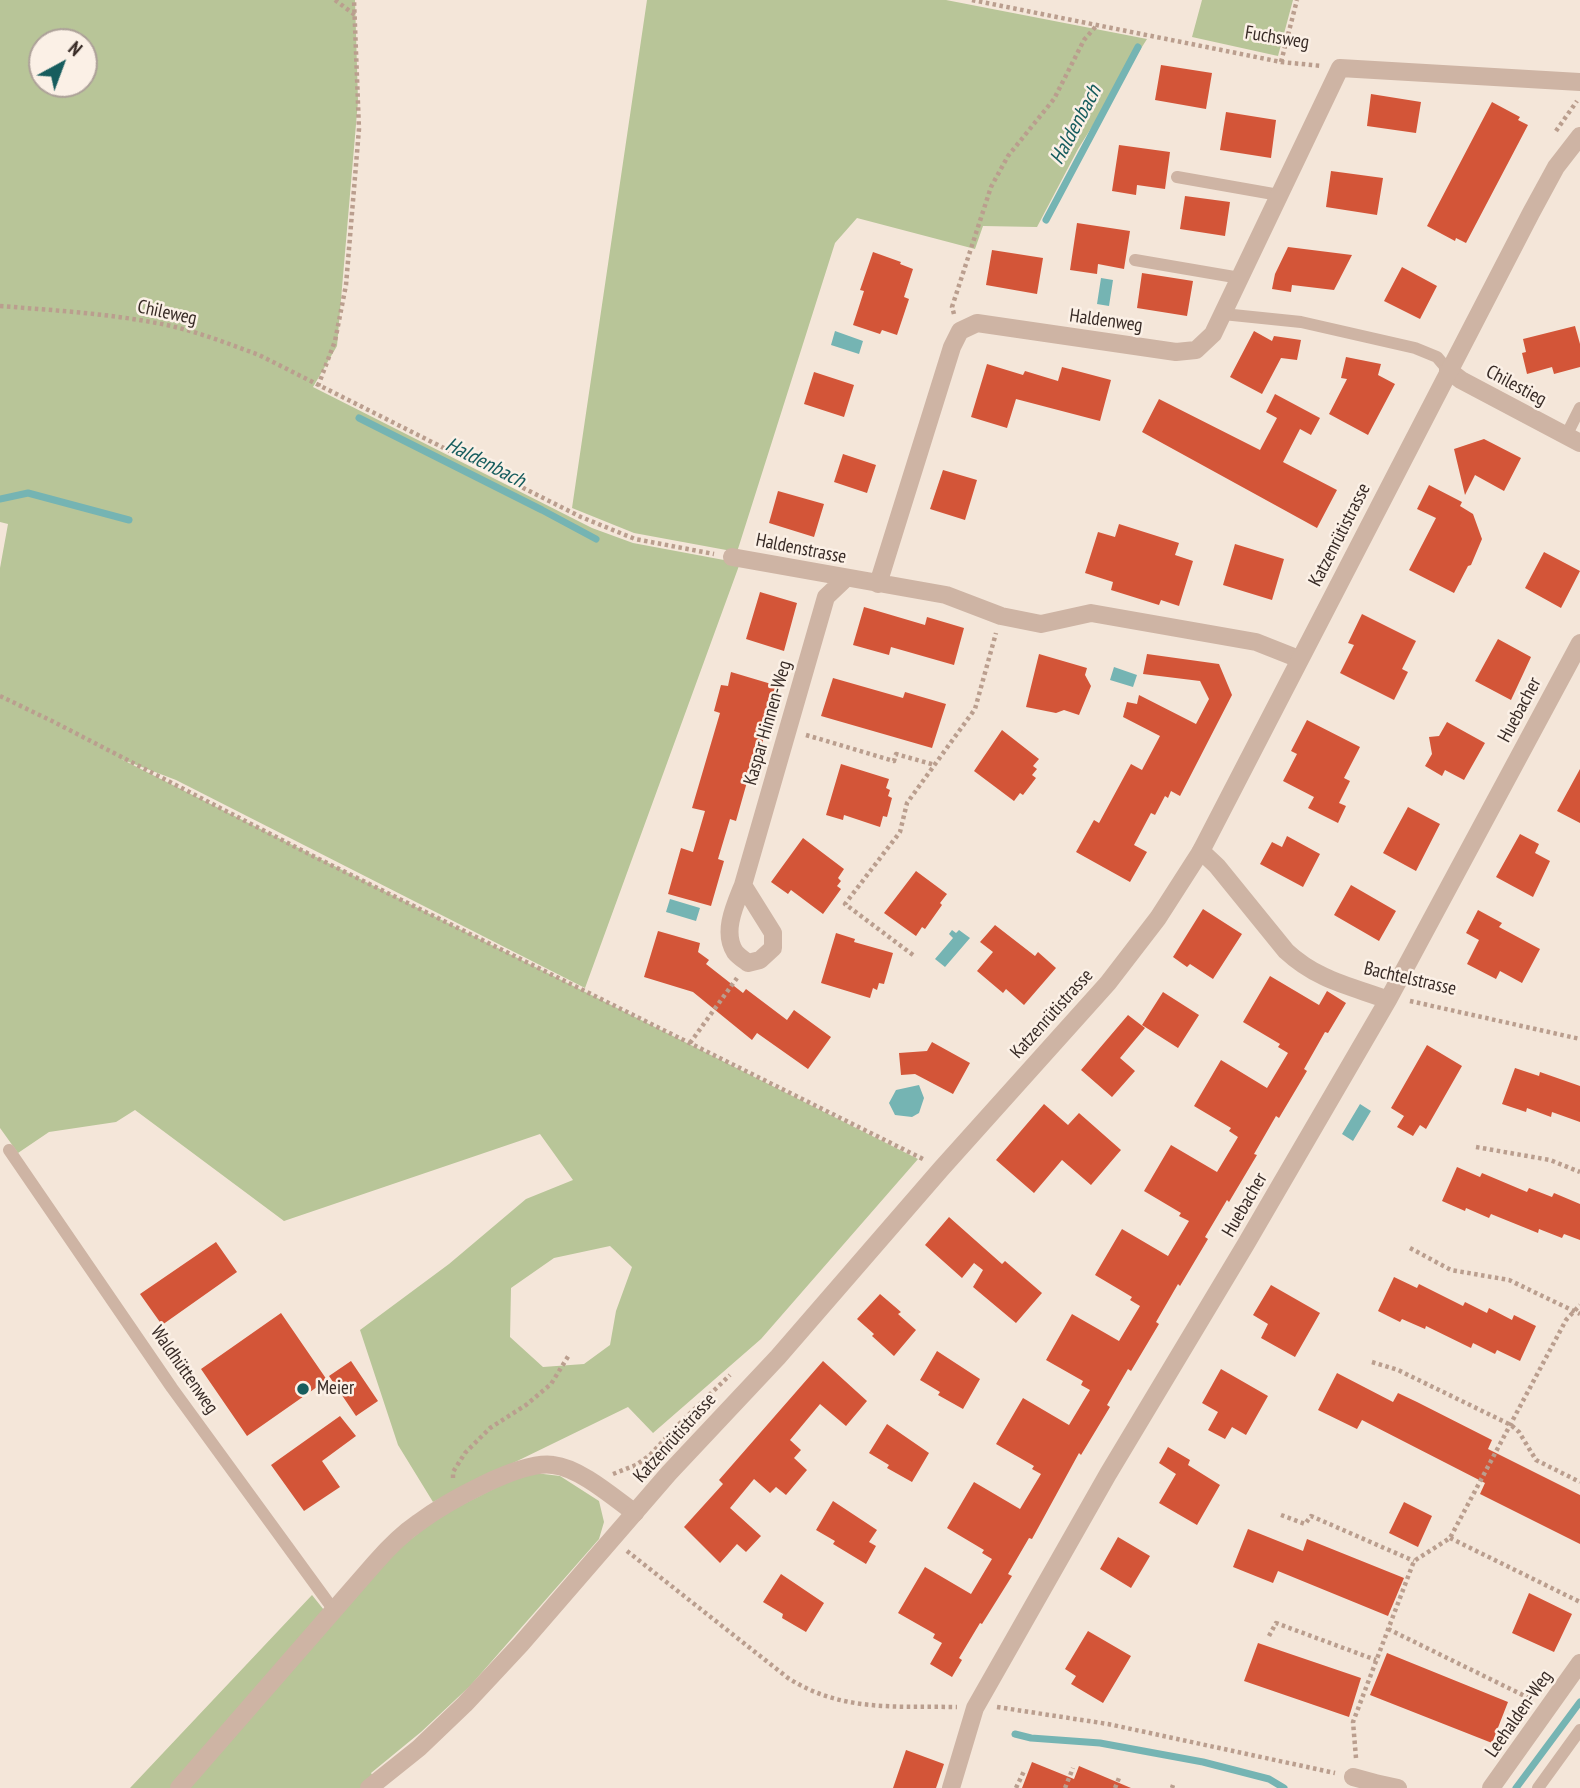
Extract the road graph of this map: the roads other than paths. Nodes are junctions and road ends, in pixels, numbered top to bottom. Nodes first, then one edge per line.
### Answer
1 (1580, 82) edge
2 (1580, 136) edge
3 (1177, 177) dead end
4 (1279, 195) junction
5 (1135, 260) dead end
6 (1240, 278) junction
7 (1223, 314) junction
8 (1448, 370) junction
9 (1580, 408) edge
10 (1573, 439) edge
11 (732, 557) road end
12 (845, 579) junction
13 (878, 584) junction
14 (1580, 643) edge
15 (1299, 659) junction
16 (1201, 850) junction
17 (743, 885) junction
18 (1388, 1000) junction
19 (9, 1150) dead end
20 (635, 1513) junction
21 (333, 1609) junction
22 (1580, 1662) edge
23 (1580, 1730) edge
24 (1353, 1777) road end
25 (1371, 1785) edge
26 (179, 1788) edge
27 (369, 1788) edge
28 (951, 1788) edge
29 (1398, 1788) edge
30 (1491, 1788) edge
31 (1538, 1788) edge

1 - 4 street, Haldenweg
2 - 8 street, Katzenrütistrasse
3 - 4 lane
4 - 6 street, Haldenweg
5 - 6 lane
6 - 7 street, Haldenweg
7 - 8 lane
7 - 13 street, Haldenweg
8 - 10 street, Chilestieg
8 - 15 street, Katzenrütistrasse
9 - 10 lane, Chilestieg
11 - 12 street, Haldenstrasse
12 - 13 street, Haldenstrasse
12 - 17 street, Kaspar Hinnen-Weg
13 - 15 street, Haldenstrasse
14 - 18 street, Huebacher
15 - 16 street, Katzenrütistrasse
16 - 18 street, Bachtelstrasse
16 - 20 street, Katzenrütistrasse
17 - 17 street, Kaspar Hinnen-Weg
18 - 28 street, Huebacher
19 - 21 lane, Waldhüttenweg
20 - 21 street
20 - 27 street, Katzenrütistrasse
21 - 26 street
22 - 30 street, Leehalden-Weg
23 - 31 lane
24 - 25 street
25 - 29 street

